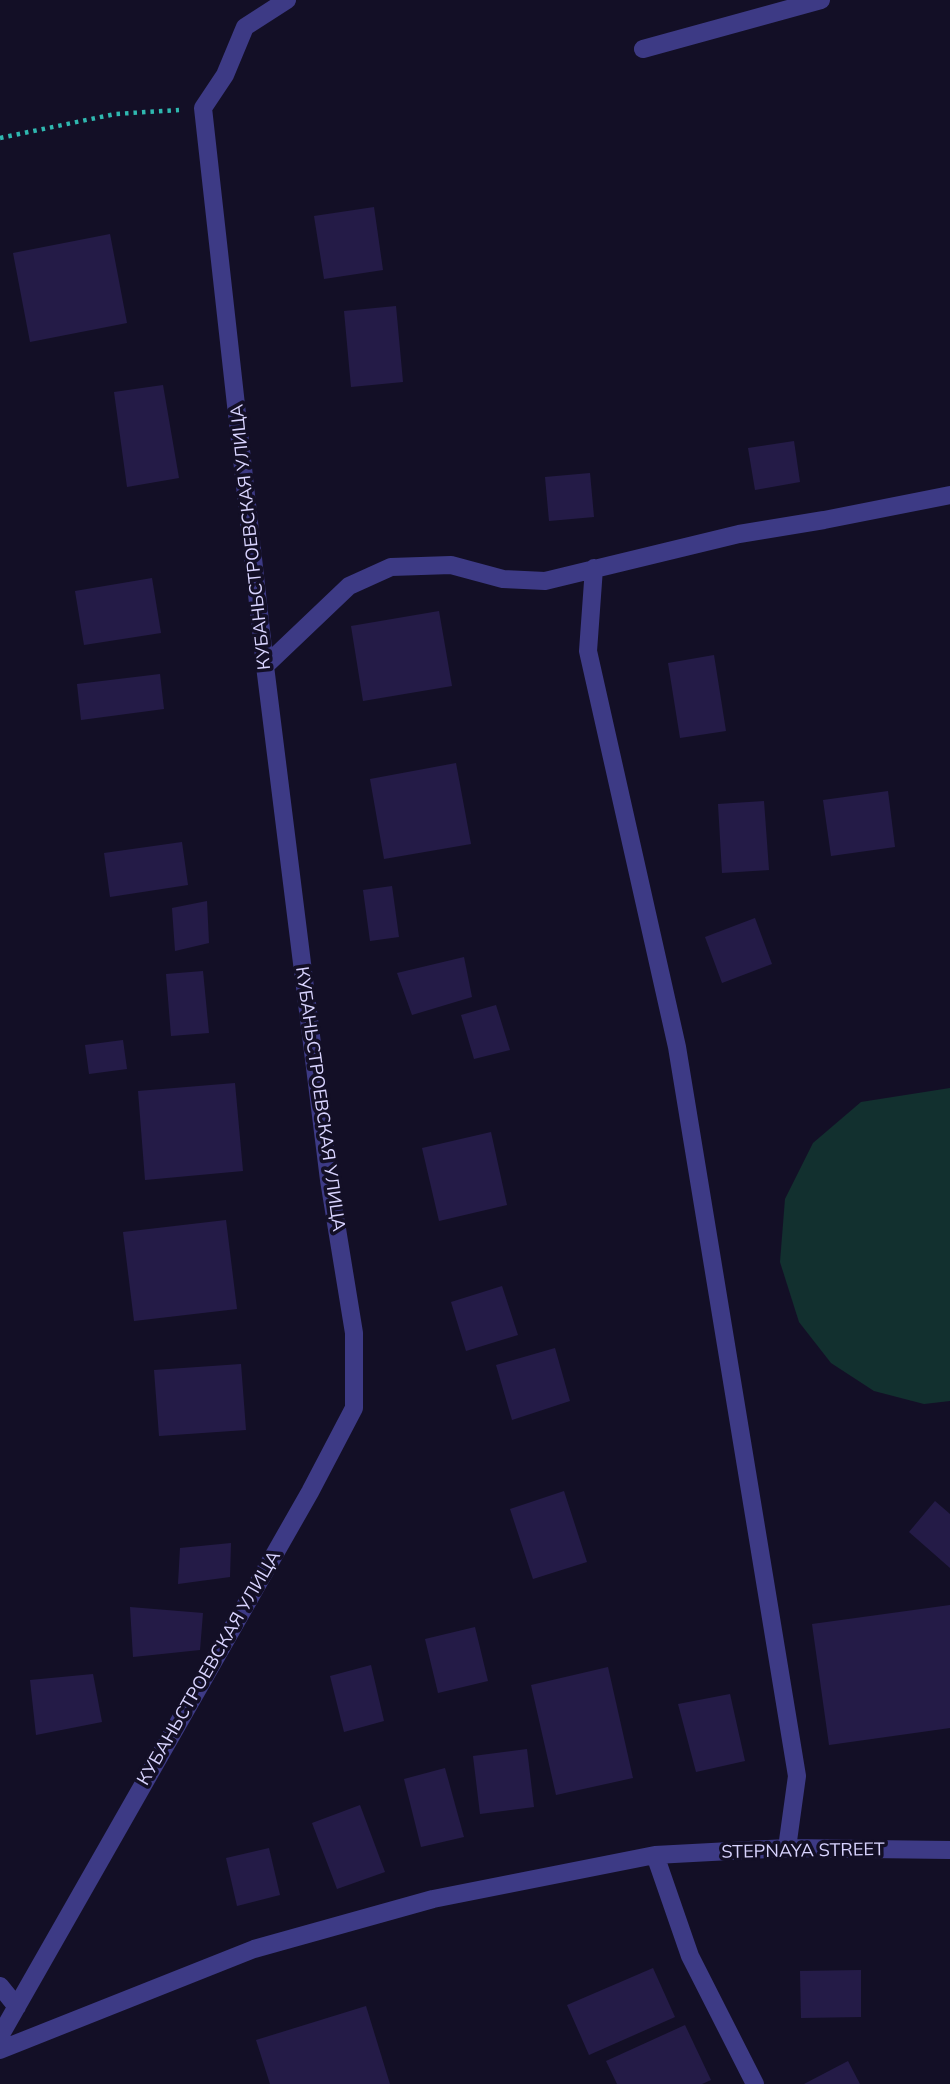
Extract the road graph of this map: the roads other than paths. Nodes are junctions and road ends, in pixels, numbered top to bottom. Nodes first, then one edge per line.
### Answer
1 (287, 0) edge
2 (821, 0) edge
3 (643, 49) dead end
4 (950, 495) edge
5 (594, 568) junction
6 (265, 666) junction
7 (787, 1849) junction
8 (950, 1850) edge
9 (655, 1855) junction
10 (0, 1986) edge
11 (17, 2007) junction
12 (0, 2036) edge
13 (0, 2050) edge
14 (755, 2084) edge

1 - 6 street, КУБАНЬСТРОЕВСКАЯ УЛИЦА
2 - 3 street
4 - 5 street
5 - 6 street
5 - 7 street
6 - 11 street, КУБАНЬСТРОЕВСКАЯ УЛИЦА
7 - 8 street, STEPNAYA STREET
7 - 9 street, STEPNAYA STREET
9 - 13 street, STEPNAYA STREET
9 - 14 street
10 - 11 street
11 - 12 street, КУБАНЬСТРОЕВСКАЯ УЛИЦА

